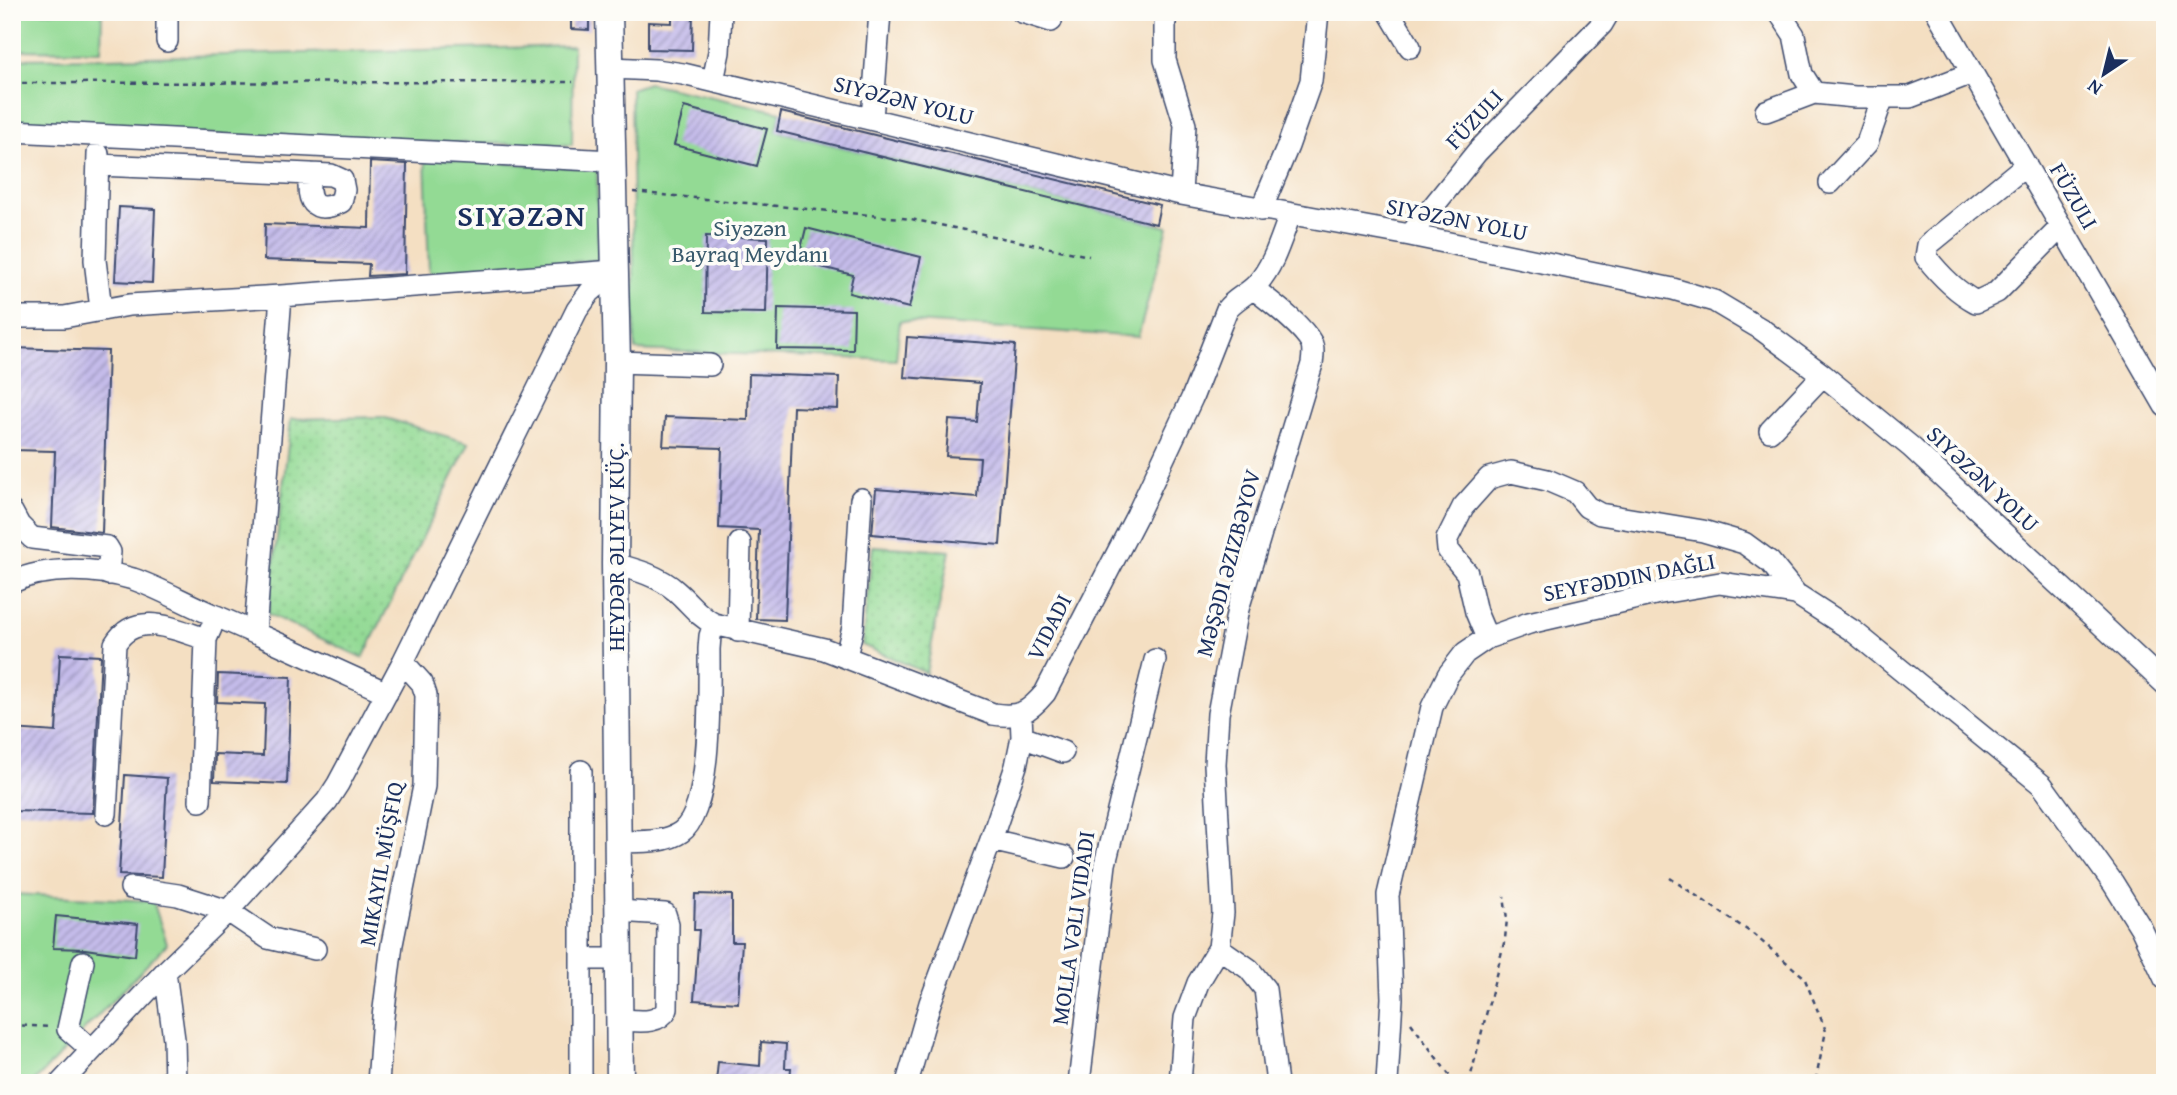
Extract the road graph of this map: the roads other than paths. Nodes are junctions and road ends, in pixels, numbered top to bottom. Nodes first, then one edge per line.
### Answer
1 (167, 12) edge
2 (609, 12) edge
3 (721, 12) edge
4 (880, 12) edge
5 (1022, 12) edge
6 (1165, 12) edge
7 (1318, 12) edge
8 (1389, 12) edge
9 (1609, 12) edge
10 (1779, 12) edge
11 (1937, 12) edge
12 (1051, 20) dead end
13 (167, 41) dead end
14 (1410, 47) dead end
15 (611, 68) junction
16 (1972, 73) junction
17 (713, 81) junction
18 (1814, 93) junction
19 (1883, 97) junction
20 (1766, 111) dead end
21 (872, 120) junction
22 (12, 131) edge
23 (99, 135) junction
24 (613, 161) junction
25 (98, 165) junction
26 (2026, 165) junction
27 (310, 174) dead end
28 (1830, 183) dead end
29 (1181, 194) junction
30 (1262, 210) junction
31 (1290, 215) junction
32 (2061, 227) junction
33 (1410, 235) junction
34 (614, 271) junction
35 (1253, 288) junction
36 (281, 296) junction
37 (101, 309) junction
38 (12, 317) edge
39 (617, 362) junction
40 (710, 365) dead end
41 (1824, 375) junction
42 (2165, 406) edge
43 (1770, 431) dead end
44 (861, 499) dead end
45 (12, 512) edge
46 (740, 543) dead end
47 (615, 564) junction
48 (108, 574) junction
49 (12, 582) edge
50 (1796, 594) junction
51 (215, 616) junction
52 (713, 624) junction
53 (738, 631) junction
54 (255, 632) junction
55 (1487, 638) junction
56 (206, 639) junction
57 (846, 656) junction
58 (1155, 660) dead end
59 (403, 662) junction
60 (2165, 684) edge
61 (387, 693) junction
62 (1021, 714) junction
63 (1022, 737) junction
64 (1063, 752) dead end
65 (581, 771) dead end
66 (200, 801) dead end
67 (106, 814) dead end
68 (991, 840) junction
69 (617, 842) junction
70 (1064, 857) dead end
71 (131, 888) dead end
72 (228, 911) junction
73 (618, 911) junction
74 (1219, 948) junction
75 (315, 949) dead end
76 (581, 958) junction
77 (619, 960) junction
78 (83, 961) dead end
79 (164, 972) junction
80 (2165, 979) edge
81 (619, 1020) junction
82 (92, 1050) junction
83 (61, 1083) edge
84 (176, 1083) edge
85 (378, 1083) edge
86 (582, 1083) edge
87 (620, 1083) edge
88 (908, 1083) edge
89 (1079, 1083) edge
90 (1180, 1083) edge
91 (1277, 1083) edge
92 (1387, 1083) edge

1 - 13 street
2 - 15 main road, HEYDƏR ƏLIYEV KÜÇ.
3 - 17 street
4 - 21 street
5 - 12 street
6 - 29 street
7 - 30 street
8 - 14 street
9 - 33 street, FÜZULI
10 - 18 street
11 - 16 street, FÜZULI
15 - 17 street, SIYƏZƏN YOLU
15 - 24 main road, HEYDƏR ƏLIYEV KÜÇ.
16 - 19 street
16 - 26 street, FÜZULI
17 - 21 street, SIYƏZƏN YOLU
18 - 19 street
18 - 20 street
19 - 28 street
21 - 29 street, SIYƏZƏN YOLU
22 - 23 street
23 - 24 street
23 - 25 street
24 - 34 main road, HEYDƏR ƏLIYEV KÜÇ.
25 - 27 street
25 - 37 street
26 - 32 street, FÜZULI
26 - 32 street
29 - 30 street, SIYƏZƏN YOLU
30 - 31 street, SIYƏZƏN YOLU
31 - 33 street, SIYƏZƏN YOLU
31 - 35 street, VIDADI
32 - 42 street, FÜZULI
33 - 41 street, SIYƏZƏN YOLU
34 - 36 street
34 - 39 main road, HEYDƏR ƏLIYEV KÜÇ.
34 - 59 street
35 - 62 street, VIDADI
35 - 74 street, MƏŞƏDI ƏZIZBƏYOV
36 - 37 street
36 - 54 street
37 - 38 street
39 - 40 street
39 - 47 main road, HEYDƏR ƏLIYEV KÜÇ.
41 - 43 street
41 - 60 street, SIYƏZƏN YOLU
44 - 57 street
45 - 48 street
46 - 53 street
47 - 52 street
47 - 69 main road, HEYDƏR ƏLIYEV KÜÇ.
48 - 49 street
48 - 51 street
50 - 55 street
50 - 55 street
50 - 80 street
51 - 54 street
51 - 56 street
52 - 53 street
52 - 69 street
53 - 57 street
54 - 61 street
55 - 92 street
56 - 66 street
56 - 67 street
57 - 62 street
58 - 89 street, MOLLA VƏLI VIDADI
59 - 61 street
59 - 85 street
61 - 72 street
62 - 63 street
63 - 64 street
63 - 68 street
65 - 76 street
68 - 70 street
68 - 88 street
69 - 73 main road, HEYDƏR ƏLIYEV KÜÇ.
71 - 72 street
72 - 75 street
72 - 79 street
73 - 77 main road, HEYDƏR ƏLIYEV KÜÇ.
73 - 81 street
74 - 90 street, MƏŞƏDI ƏZIZBƏYOV
74 - 91 street
76 - 77 street
76 - 86 street
77 - 81 main road, HEYDƏR ƏLIYEV KÜÇ.
78 - 82 street
79 - 82 street
79 - 84 street
81 - 87 main road, HEYDƏR ƏLIYEV KÜÇ.
82 - 83 street

